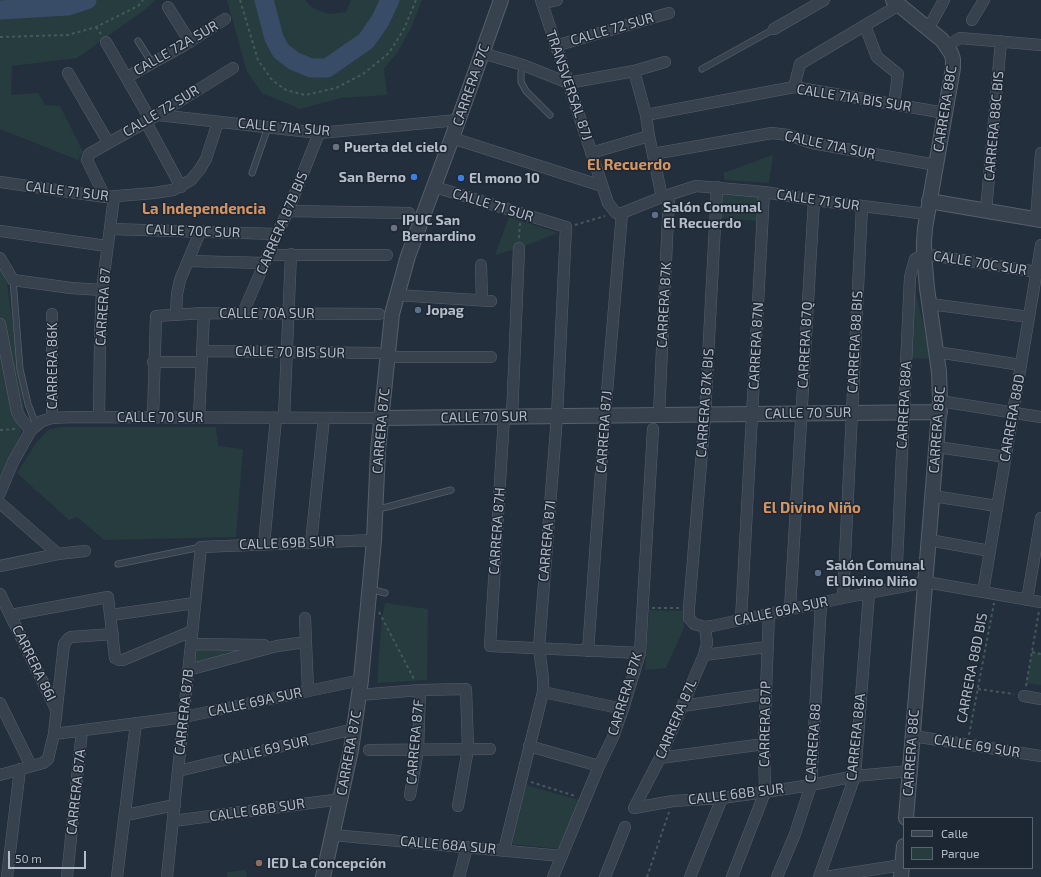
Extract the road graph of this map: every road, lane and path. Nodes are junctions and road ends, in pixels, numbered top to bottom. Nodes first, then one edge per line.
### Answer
1 (143, 0) edge
2 (240, 0) edge
3 (416, 0) edge
4 (501, 0) edge
5 (556, 0) edge
6 (824, 0) edge
7 (944, 0) edge
8 (984, 0) edge
9 (541, 2) edge
10 (896, 3) edge
11 (168, 7) dead end
12 (670, 12) dead end
13 (225, 20) dead end
14 (972, 20) dead end
15 (864, 26) junction
16 (774, 29) joint
17 (928, 29) junction
18 (0, 37) edge
19 (138, 41) dead end
20 (1001, 41) junction
21 (106, 42) dead end
22 (190, 42) junction
23 (1041, 45) edge
24 (555, 46) junction
25 (947, 46) junction
26 (482, 53) junction
27 (665, 62) dead end
28 (152, 63) junction
29 (523, 65) junction
30 (234, 68) dead end
31 (702, 69) dead end
32 (634, 71) junction
33 (68, 73) dead end
34 (127, 77) junction
35 (568, 83) junction
36 (794, 87) junction
37 (894, 104) junction
38 (945, 113) junction
39 (550, 115) dead end
40 (646, 115) junction
41 (151, 119) junction
42 (458, 120) junction
43 (218, 122) junction
44 (268, 127) junction
45 (319, 133) junction
46 (649, 136) junction
47 (452, 138) junction
48 (108, 142) junction
49 (591, 153) junction
50 (1041, 153) edge
51 (653, 154) junction
52 (936, 165) junction
53 (252, 173) dead end
54 (0, 182) edge
55 (602, 186) junction
56 (181, 187) junction
57 (434, 187) junction
58 (717, 187) junction
59 (764, 192) junction
60 (666, 196) junction
61 (110, 197) junction
62 (814, 200) junction
63 (862, 206) junction
64 (928, 207) junction
65 (288, 211) junction
66 (986, 211) junction
67 (409, 213) dead end
68 (619, 213) junction
69 (520, 214) junction
70 (1038, 219) edge
71 (566, 227) junction
72 (110, 229) junction
73 (0, 231) edge
74 (200, 232) junction
75 (277, 234) junction
76 (1041, 245) edge
77 (107, 246) junction
78 (519, 248) joint
79 (291, 254) junction
80 (924, 254) junction
81 (387, 255) dead end
82 (0, 258) edge
83 (266, 259) junction
84 (188, 261) junction
85 (481, 265) dead end
86 (1037, 272) junction
87 (12, 280) junction
88 (102, 290) junction
89 (396, 295) junction
90 (930, 304) junction
91 (204, 313) junction
92 (243, 313) junction
93 (52, 314) dead end
94 (288, 314) junction
95 (379, 314) dead end
96 (176, 315) junction
97 (1029, 318) junction
98 (0, 324) edge
99 (287, 352) junction
100 (937, 352) junction
101 (383, 355) junction
102 (202, 356) junction
103 (492, 357) dead end
104 (153, 362) junction
105 (1021, 365) junction
106 (940, 406) junction
107 (904, 412) junction
108 (802, 413) junction
109 (852, 413) junction
110 (1013, 413) junction
111 (705, 414) junction
112 (752, 414) junction
113 (659, 415) junction
114 (557, 416) junction
115 (605, 416) junction
116 (99, 417) junction
117 (153, 417) junction
118 (199, 417) junction
119 (508, 417) junction
120 (1041, 417) edge
121 (52, 418) junction
122 (280, 418) junction
123 (324, 418) junction
124 (382, 418) junction
125 (33, 428) junction
126 (9, 429) dead end
127 (653, 429) dead end
128 (0, 430) edge
129 (937, 447) junction
130 (1006, 457) junction
131 (450, 490) dead end
132 (0, 493) edge
133 (933, 496) junction
134 (0, 503) edge
135 (997, 506) junction
136 (375, 509) junction
137 (1041, 518) edge
138 (374, 540) junction
139 (929, 540) junction
140 (311, 542) junction
141 (264, 544) junction
142 (201, 547) junction
143 (85, 551) dead end
144 (990, 551) junction
145 (58, 554) junction
146 (897, 563) dead end
147 (118, 564) dead end
148 (0, 566) edge
149 (926, 582) junction
150 (370, 589) junction
151 (983, 592) junction
152 (385, 593) dead end
153 (869, 593) junction
154 (0, 594) edge
155 (996, 594) junction
156 (843, 598) junction
157 (1027, 600) junction
158 (195, 602) junction
159 (821, 602) junction
160 (1041, 602) edge
161 (377, 607) dead end
162 (643, 607) junction
163 (790, 609) junction
164 (689, 613) junction
165 (769, 614) junction
166 (11, 615) junction
167 (110, 615) junction
168 (305, 618) dead end
169 (741, 620) junction
170 (705, 627) junction
171 (192, 631) junction
172 (113, 634) junction
173 (306, 642) junction
174 (191, 644) junction
175 (277, 646) junction
176 (767, 647) junction
177 (539, 648) junction
178 (588, 651) junction
179 (1032, 652) junction
180 (640, 653) junction
181 (704, 654) junction
182 (1041, 654) edge
183 (188, 670) junction
184 (361, 680) junction
185 (978, 689) junction
186 (420, 690) junction
187 (308, 691) junction
188 (543, 692) junction
189 (359, 694) junction
190 (766, 694) junction
191 (1024, 696) junction
192 (1041, 699) edge
193 (0, 703) edge
194 (682, 706) junction
195 (56, 709) junction
196 (623, 709) junction
197 (184, 717) junction
198 (136, 723) junction
199 (354, 728) junction
200 (82, 730) junction
201 (54, 734) junction
202 (913, 736) junction
203 (764, 744) junction
204 (967, 745) junction
205 (529, 746) junction
206 (468, 749) junction
207 (490, 749) dead end
208 (370, 750) dead end
209 (418, 750) junction
210 (1041, 756) edge
211 (660, 758) junction
212 (599, 766) junction
213 (26, 768) junction
214 (178, 771) junction
215 (910, 771) junction
216 (0, 775) edge
217 (855, 776) junction
218 (521, 779) junction
219 (811, 785) junction
220 (765, 792) junction
221 (410, 795) dead end
222 (722, 798) junction
223 (341, 799) junction
224 (586, 799) junction
225 (673, 801) junction
226 (175, 805) junction
227 (458, 806) dead end
228 (634, 808) joint
229 (126, 815) junction
230 (906, 817) edge
231 (173, 821) junction
232 (625, 827) dead end
233 (333, 835) junction
234 (467, 847) junction
235 (504, 850) junction
236 (562, 856) junction
237 (903, 858) edge
238 (902, 871) edge
239 (5, 875) edge
240 (67, 877) edge
241 (117, 877) edge
242 (168, 877) edge
243 (323, 877) edge
244 (459, 877) edge
245 (554, 877) edge
246 (605, 877) edge
247 (647, 877) edge
248 (690, 877) edge
249 (732, 877) edge
250 (777, 877) edge
251 (819, 877) edge
252 (825, 877) edge

1 - 18 path
2 - 3 path
4 - 26 street, CARRERA 87C
5 - 9 street
6 - 16 street
7 - 17 street
8 - 14 street
9 - 24 street, TRANSVERSAL 87J
10 - 15 street
10 - 17 street
11 - 22 street
12 - 24 street, CALLE 72 SUR
13 - 22 street, CALLE 72A SUR
15 - 36 street
15 - 37 street
16 - 31 lane
17 - 25 street
19 - 28 lane
20 - 23 street
20 - 25 street
20 - 66 street, CARRERA 88C BIS
21 - 34 street
22 - 28 street, CALLE 72A SUR
24 - 35 street, TRANSVERSAL 87J
25 - 38 street, CARRERA 88C
26 - 29 street
26 - 42 street, CARRERA 87C
27 - 32 street
28 - 34 street, CALLE 72A SUR
29 - 35 street
29 - 39 lane
30 - 41 street, CALLE 72 SUR
32 - 35 street
32 - 40 street, CARRERA 87K
33 - 48 street
34 - 41 street
35 - 49 street, TRANSVERSAL 87J
36 - 37 street, CALLE 71A BIS SUR
36 - 40 street, CALLE 71A BIS SUR
37 - 38 street, CALLE 71A BIS SUR
38 - 52 street, CARRERA 88C
40 - 46 street, CARRERA 87K
41 - 43 street, CALLE 71A SUR
41 - 48 street, CALLE 72 SUR
41 - 56 street
42 - 45 street, CALLE 71A SUR
42 - 47 street, CARRERA 87C
43 - 44 street, CALLE 71A SUR
43 - 56 street
44 - 45 street, CALLE 71A SUR
44 - 53 lane
45 - 65 street, CARRERA 87B BIS
46 - 49 street
46 - 51 street, CARRERA 87K
47 - 55 street
47 - 57 street, CARRERA 87C
48 - 61 street, CALLE 72 SUR
49 - 55 street, TRANSVERSAL 87J
50 - 70 street
51 - 52 street, CALLE 71A SUR
51 - 60 street, CARRERA 87K
52 - 64 street, CARRERA 88C
54 - 61 street, CALLE 71 SUR
55 - 68 street, TRANSVERSAL 87J
56 - 61 street, CALLE 71 SUR
57 - 69 street, CALLE 71 SUR
57 - 89 street, CARRERA 87C
58 - 59 street, CALLE 71 SUR
58 - 60 street, CALLE 71 SUR
58 - 111 street, CARRERA 87K BIS
59 - 62 street, CALLE 71 SUR
59 - 112 street, CARRERA 87N
60 - 68 street, CALLE 71 SUR
60 - 113 street, CARRERA 87K
61 - 72 street, CARRERA 87
62 - 63 street, CALLE 71 SUR
62 - 108 street, CARRERA 87Q
63 - 64 street, CALLE 71 SUR
63 - 109 street, CARRERA 88 BIS
64 - 66 street, CALLE 71 SUR
64 - 80 street, CARRERA 88C
65 - 67 street
65 - 75 street, CARRERA 87B BIS
66 - 70 street, CALLE 71 SUR
68 - 71 path
68 - 115 street, CARRERA 87J
69 - 71 street, CALLE 71 SUR
69 - 78 path
71 - 114 street, CARRERA 87I
72 - 74 street, CALLE 70C SUR
72 - 77 street, CARRERA 87
73 - 77 street
74 - 75 street, CALLE 70C SUR
74 - 84 street
75 - 83 street, CARRERA 87B BIS
76 - 86 street, CARRERA 88D
77 - 88 street, CARRERA 87
78 - 119 street, CARRERA 87H
79 - 81 street
79 - 83 street
79 - 94 street
80 - 86 street, CALLE 70C SUR
80 - 90 street, CARRERA 88C
80 - 107 street, CARRERA 88A
82 - 87 street
83 - 84 street
83 - 92 street, CARRERA 87B BIS
84 - 96 street
85 - 89 street
86 - 97 street, CARRERA 88D
87 - 88 street
87 - 125 lane
88 - 116 street, CARRERA 87
89 - 101 street, CARRERA 87C
90 - 97 street
90 - 100 street, CARRERA 88C
91 - 92 street, CALLE 70A SUR
91 - 96 street, CALLE 70A SUR
91 - 102 street
92 - 94 street, CALLE 70A SUR
93 - 121 street, CARRERA 86K
94 - 95 street, CALLE 70A SUR
94 - 99 street
96 - 104 street, CALLE 70A SUR
97 - 105 street, CARRERA 88D
98 - 125 street
99 - 101 street, CALLE 70 BIS SUR
99 - 102 street, CALLE 70 BIS SUR
99 - 122 street
100 - 105 street
100 - 106 street, CARRERA 88C
101 - 103 street, CALLE 70 BIS SUR
101 - 124 street, CARRERA 87C
102 - 104 street, CALLE 70 BIS SUR
102 - 118 street
104 - 117 street
105 - 110 street, CARRERA 88D
106 - 107 street, CALLE 70 SUR
106 - 110 street, CALLE 70 SUR
106 - 129 street, CARRERA 88C
107 - 109 street, CALLE 70 SUR
107 - 146 street, CARRERA 88A
108 - 109 street, CALLE 70 SUR
108 - 112 street, CALLE 70 SUR
108 - 163 street, CARRERA 87Q
109 - 156 street, CARRERA 88 BIS
110 - 120 street, CALLE 70 SUR
110 - 130 street, CARRERA 88D
111 - 112 street, CALLE 70 SUR
111 - 113 street, CALLE 70 SUR
111 - 164 street, CARRERA 87K BIS
112 - 169 street, CARRERA 87N
113 - 115 street, CALLE 70 SUR
114 - 115 street, CALLE 70 SUR
114 - 119 street, CALLE 70 SUR
114 - 177 street, CARRERA 87I
115 - 178 street, CARRERA 87J
116 - 117 street, CALLE 70 SUR
116 - 121 street, CALLE 70 SUR
117 - 118 street, CALLE 70 SUR
118 - 122 street, CALLE 70 SUR
119 - 124 street, CALLE 70 SUR
119 - 177 street, CARRERA 87H
121 - 125 street, CALLE 70 SUR
122 - 123 street, CALLE 70 SUR
122 - 141 street
123 - 124 street, CALLE 70 SUR
123 - 140 street
124 - 136 street, CARRERA 87C
125 - 132 street
126 - 128 path
127 - 162 street, CARRERA 87K
129 - 130 street
129 - 133 street, CARRERA 88C
130 - 135 street, CARRERA 88D
131 - 136 lane
133 - 135 street
133 - 139 street, CARRERA 88C
134 - 145 street
135 - 144 street, CARRERA 88D
136 - 138 street, CARRERA 87C
137 - 157 street
138 - 140 street, CALLE 69B SUR
138 - 150 street, CARRERA 87C
139 - 144 street
139 - 149 street, CARRERA 88C
140 - 141 street, CALLE 69B SUR
141 - 142 street, CALLE 69B SUR
142 - 147 lane
142 - 158 street, CARRERA 87B
143 - 145 street
144 - 151 street, CARRERA 88D
145 - 148 street
149 - 151 street, CALLE 69A SUR
149 - 153 street, CALLE 69A SUR
149 - 202 street, CARRERA 88C
150 - 152 lane
150 - 184 street, CARRERA 87C
151 - 155 street, CALLE 69A SUR
153 - 156 street, CALLE 69A SUR
153 - 217 street, CARRERA 88A
154 - 166 street, CARRERA 86I
155 - 157 street, CALLE 69A SUR
155 - 185 path, CARRERA 88D BIS
156 - 159 street, CALLE 69A SUR
157 - 160 street, CALLE 69A SUR
158 - 167 street
158 - 171 street, CARRERA 87B
159 - 163 street, CALLE 69A SUR
159 - 219 street, CARRERA 88
160 - 179 path
161 - 186 path
162 - 164 path
162 - 180 street, CARRERA 87K
163 - 165 street, CALLE 69A SUR
164 - 170 street
165 - 169 street, CALLE 69A SUR
165 - 176 street, CARRERA 87P
166 - 167 street
166 - 195 street, CARRERA 86I
167 - 172 street
168 - 173 street
169 - 170 street, CALLE 69A SUR
170 - 181 street, CARRERA 87L
171 - 172 street
171 - 174 street, CARRERA 87B
172 - 195 street
173 - 175 street
173 - 187 street
174 - 175 street
174 - 183 street, CARRERA 87B
175 - 183 street
176 - 181 street
176 - 190 street, CARRERA 87P
177 - 178 street
177 - 188 street, CARRERA 87I
178 - 180 street
179 - 182 path
179 - 191 path
180 - 196 street, CARRERA 87K
181 - 194 street, CARRERA 87L
183 - 197 street, CARRERA 87B
184 - 187 street, CALLE 69A SUR
184 - 189 street, CARRERA 87C
185 - 191 path
185 - 204 path, CARRERA 88D BIS
186 - 189 street
186 - 206 street
186 - 209 street, CARRERA 87F
187 - 197 street, CALLE 69A SUR
188 - 196 street
188 - 205 street, CARRERA 87I
189 - 199 street, CARRERA 87C
190 - 194 street
190 - 203 street, CARRERA 87P
191 - 192 street
193 - 213 street
194 - 211 street, CARRERA 87L
195 - 201 street
196 - 212 street, CARRERA 87K
197 - 198 street, CALLE 69A SUR
197 - 214 street, CARRERA 87B
198 - 200 street, CALLE 69A SUR
198 - 229 street
199 - 214 street, CALLE 69 SUR
199 - 223 street, CARRERA 87C
200 - 201 street, CALLE 69A SUR
200 - 240 street, CARRERA 87A
201 - 213 street
202 - 204 street, CALLE 69 SUR
202 - 215 street, CARRERA 88C
203 - 211 street
203 - 220 street, CARRERA 87P
204 - 210 street, CALLE 69 SUR
205 - 212 street
205 - 218 street, CARRERA 87I
206 - 207 street
206 - 209 street
206 - 227 street
208 - 209 street
209 - 221 street, CARRERA 87F
211 - 228 street, CARRERA 87L
212 - 224 street, CARRERA 87K
213 - 216 street
213 - 239 street
214 - 226 street, CARRERA 87B
215 - 217 street, CALLE 68B SUR
215 - 230 street, CARRERA 88C
217 - 219 street, CALLE 68B SUR
217 - 251 street, CARRERA 88A
218 - 224 path
218 - 235 street, CARRERA 87I
219 - 220 street, CALLE 68B SUR
219 - 250 street, CARRERA 88
220 - 222 street, CALLE 68B SUR
220 - 249 street, CARRERA 87P
222 - 225 street, CALLE 68B SUR
222 - 248 street
223 - 231 street, CALLE 68B SUR
223 - 233 street, CARRERA 87C
224 - 236 street, CARRERA 87K
225 - 228 street, CALLE 68B SUR
225 - 247 path
226 - 229 street
226 - 231 street, CARRERA 87B
229 - 241 street
231 - 242 street, CARRERA 87B
232 - 246 street
233 - 234 street, CALLE 68A SUR
233 - 243 street, CARRERA 87C
234 - 235 street, CALLE 68A SUR
234 - 244 street
235 - 236 street, CALLE 68A SUR
236 - 245 street, CARRERA 87K
237 - 238 street
238 - 252 street

